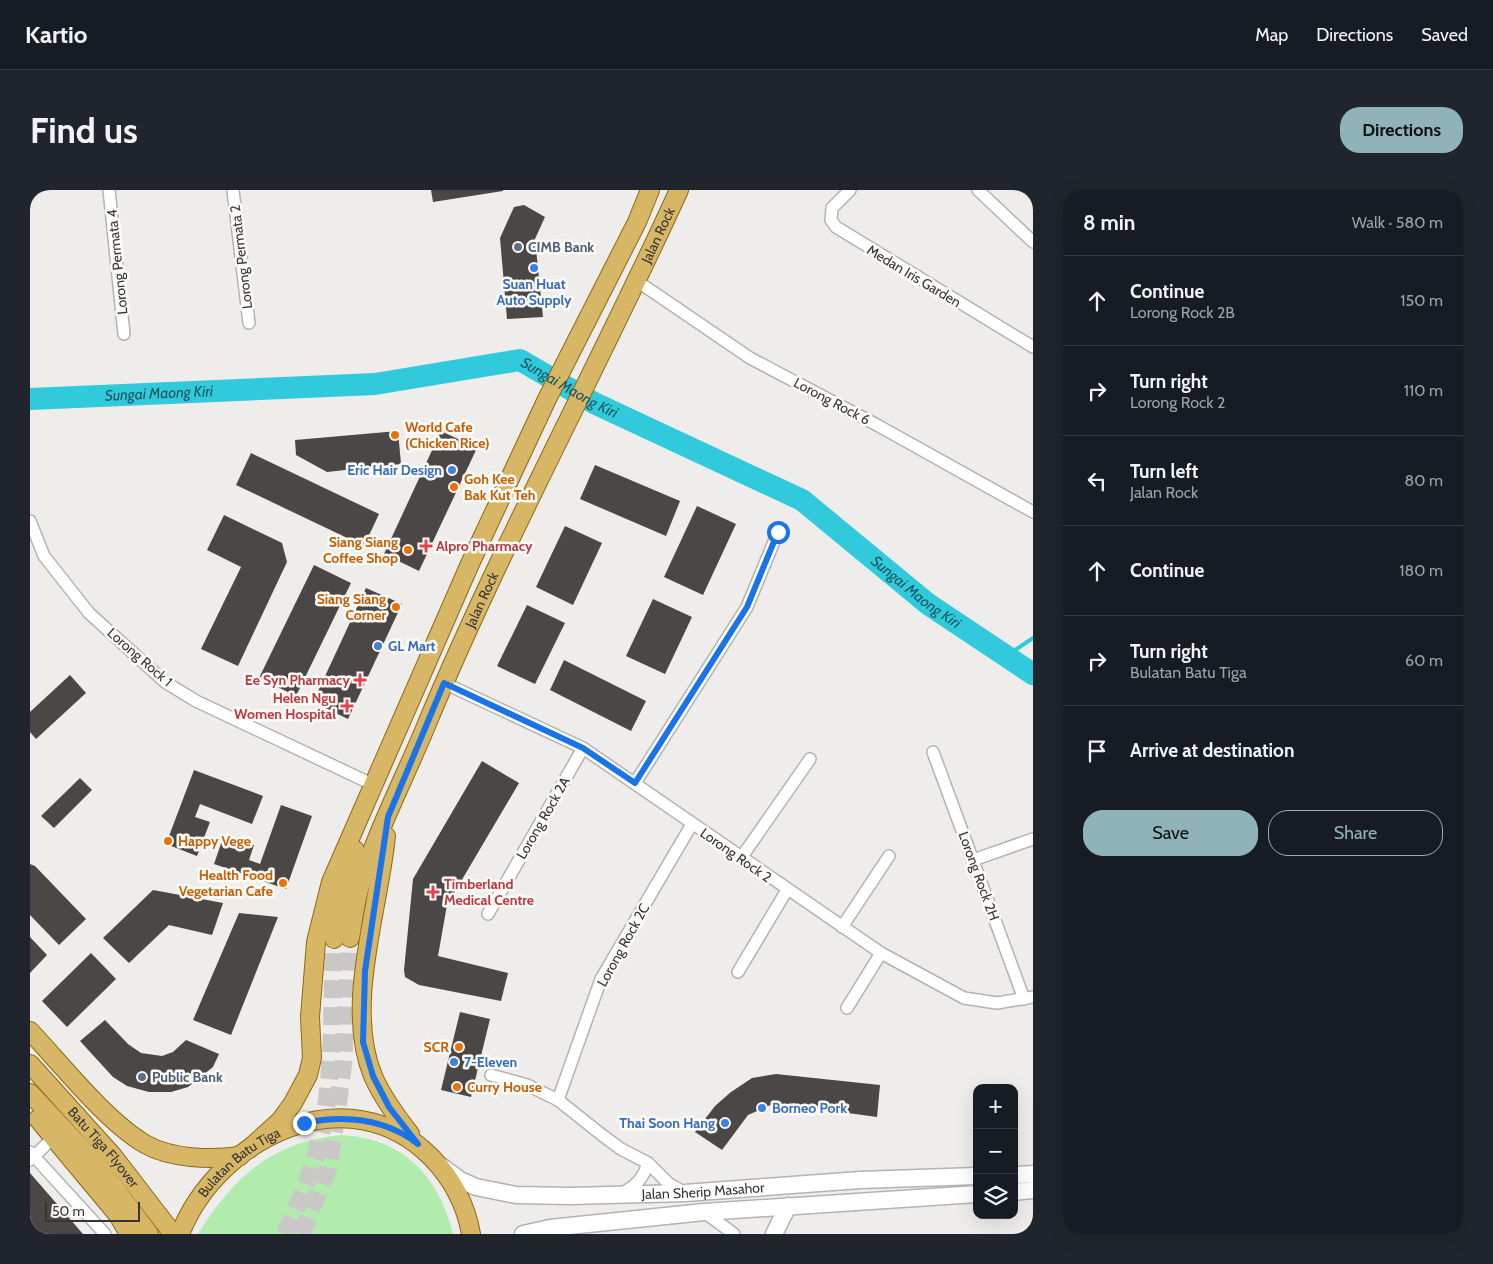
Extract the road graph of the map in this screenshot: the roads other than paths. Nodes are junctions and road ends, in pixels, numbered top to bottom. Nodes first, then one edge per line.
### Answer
1 (109, 190) edge
2 (234, 190) edge
3 (650, 190) edge
4 (679, 190) edge
5 (850, 190) edge
6 (978, 190) edge
7 (1033, 242) edge
8 (637, 281) junction
9 (249, 323) dead end
10 (124, 334) dead end
11 (1033, 348) edge
12 (1033, 512) edge
13 (30, 521) edge
14 (778, 532) dead end
15 (32, 538) edge
16 (444, 683) junction
17 (583, 748) junction
18 (933, 752) dead end
19 (810, 759) dead end
20 (635, 783) junction
21 (374, 785) junction
22 (388, 817) junction
23 (692, 824) junction
24 (1033, 839) edge
25 (890, 856) dead end
26 (741, 858) junction
27 (973, 860) junction
28 (787, 890) junction
29 (488, 914) dead end
30 (842, 927) junction
31 (881, 953) junction
32 (738, 972) dead end
33 (1029, 998) edge
34 (847, 1008) dead end
35 (30, 1031) edge
36 (30, 1064) edge
37 (491, 1075) dead end
38 (30, 1093) edge
39 (558, 1100) junction
40 (30, 1111) edge
41 (54, 1137) junction
42 (418, 1144) junction
43 (244, 1153) junction
44 (31, 1156) edge
45 (437, 1163) junction
46 (648, 1163) junction
47 (1033, 1174) edge
48 (1018, 1175) edge
49 (973, 1176) edge
50 (1033, 1190) edge
51 (1018, 1192) edge
52 (685, 1193) junction
53 (973, 1194) edge
54 (618, 1195) junction
55 (106, 1200) junction
56 (788, 1206) junction
57 (704, 1212) junction
58 (105, 1234) edge
59 (119, 1234) edge
60 (129, 1234) edge
61 (148, 1234) edge
62 (174, 1234) edge
63 (180, 1234) edge
64 (471, 1234) edge
65 (523, 1234) edge
66 (734, 1234) edge
67 (774, 1234) edge

1 - 10 street, Lorong Permata 4
2 - 9 street, Lorong Permata 2
3 - 21 main road, Jalan Rock
4 - 8 main road, Jalan Rock
5 - 11 street, Medan Iris Garden
6 - 7 street
8 - 12 street, Lorong Rock 6
8 - 16 main road, Jalan Rock
13 - 15 street, Lorong Rock 1
14 - 20 street
15 - 21 street, Lorong Rock 1
16 - 17 street, Lorong Rock 2
16 - 22 main road, Jalan Rock
17 - 20 street, Lorong Rock 2
17 - 29 street, Lorong Rock 2A
18 - 27 street, Lorong Rock 2H
19 - 26 street
20 - 23 street, Lorong Rock 2
21 - 22 main road, Jalan Rock
21 - 43 main road, Jalan Rock
22 - 42 main road
23 - 26 street, Lorong Rock 2
23 - 39 street, Lorong Rock 2C
24 - 27 street
25 - 30 street
26 - 28 street, Lorong Rock 2
27 - 33 street, Lorong Rock 2H
28 - 30 street, Lorong Rock 2
28 - 32 street
30 - 31 street, Lorong Rock 2
31 - 33 street, Lorong Rock 2
31 - 34 street
35 - 43 main road
36 - 62 main road, Batu Tiga Flyover
37 - 39 street
38 - 61 main road, Batu Tiga Flyover
39 - 46 street
40 - 41 main road
41 - 44 street
41 - 55 main road
42 - 43 main road, Bulatan Batu Tiga
42 - 45 main road, Bulatan Batu Tiga
43 - 63 main road, Bulatan Batu Tiga
44 - 58 street
45 - 54 main road, Jalan Sherip Masahor
45 - 64 main road, Bulatan Batu Tiga
46 - 52 street
46 - 54 street
47 - 48 main road
49 - 52 main road, Jalan Sherip Masahor
50 - 51 main road
52 - 54 main road, Jalan Sherip Masahor
53 - 56 main road, Jalan Sherip Masahor
55 - 59 street
55 - 60 main road
56 - 57 main road, Jalan Sherip Masahor
56 - 67 main road
57 - 65 main road, Jalan Sherip Masahor
57 - 66 street

